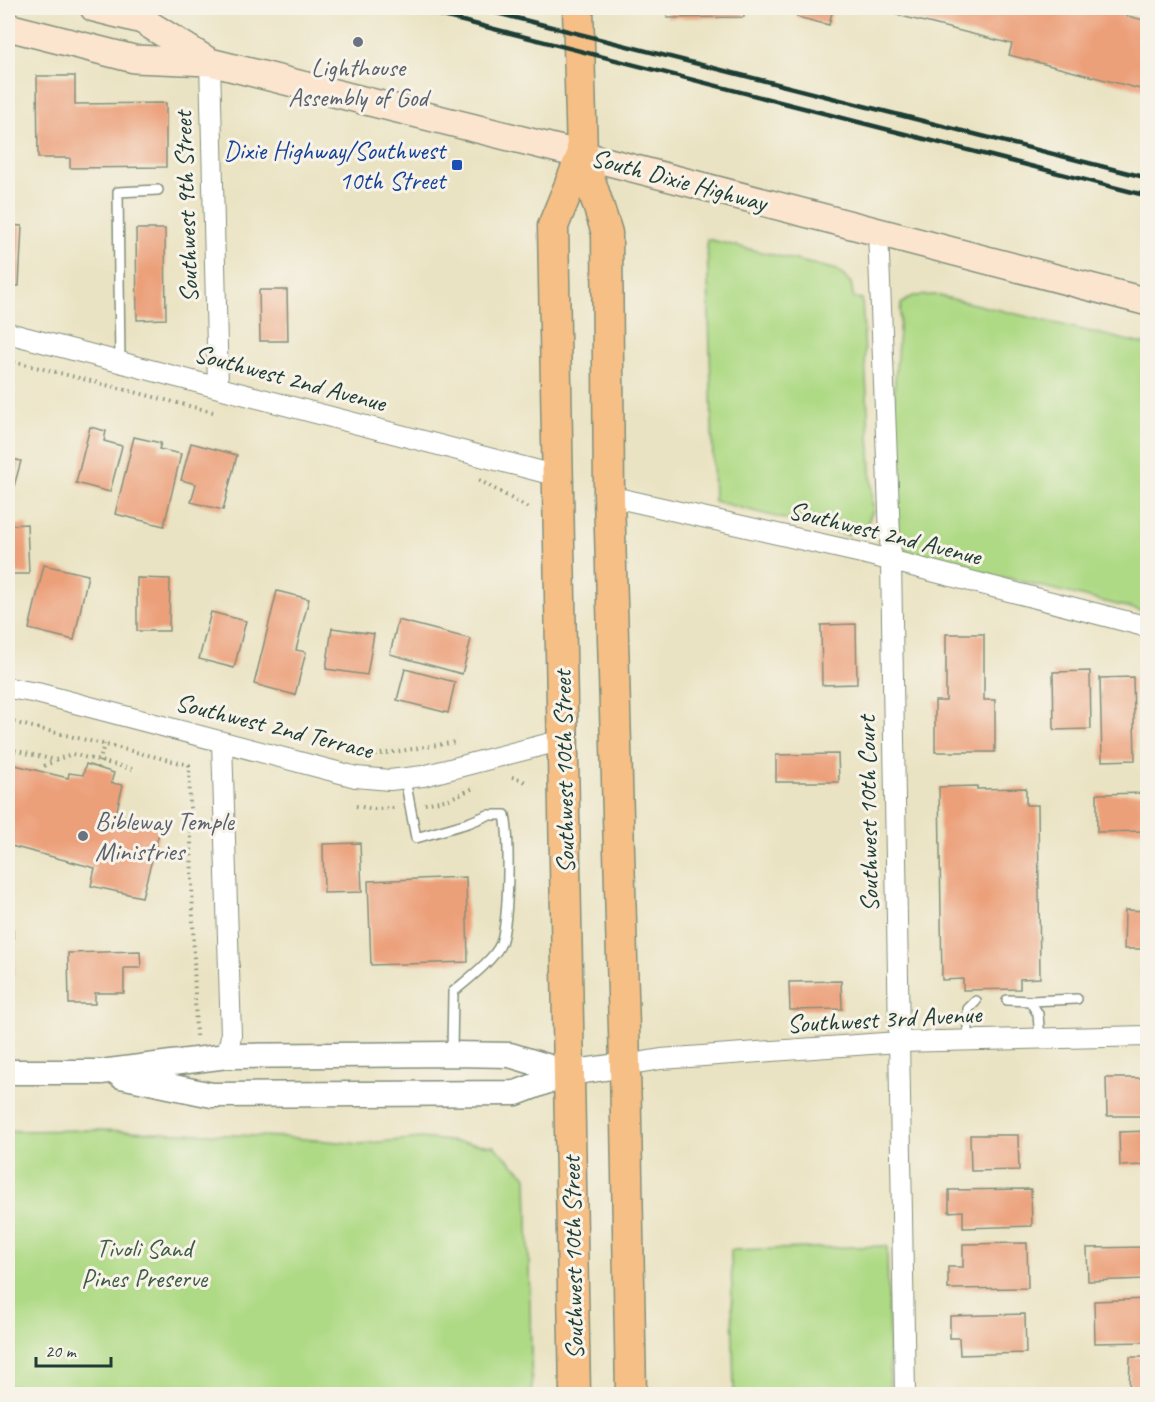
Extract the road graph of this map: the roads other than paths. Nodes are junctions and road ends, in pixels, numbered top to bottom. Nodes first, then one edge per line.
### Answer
1 (94, 8) edge
2 (578, 8) edge
3 (8, 27) edge
4 (210, 62) junction
5 (582, 155) junction
6 (158, 190) dead end
7 (878, 232) junction
8 (1148, 302) edge
9 (8, 333) edge
10 (120, 362) junction
11 (218, 387) junction
12 (558, 476) junction
13 (609, 496) junction
14 (891, 561) junction
15 (1148, 627) edge
16 (8, 688) edge
17 (563, 740) junction
18 (222, 742) junction
19 (405, 779) junction
20 (1077, 999) dead end
21 (976, 1000) dead end
22 (1007, 1000) dead end
23 (1030, 1000) junction
24 (1148, 1036) edge
25 (1040, 1039) junction
26 (968, 1041) junction
27 (898, 1042) junction
28 (452, 1054) junction
29 (227, 1056) junction
30 (625, 1065) junction
31 (8, 1072) edge
32 (101, 1072) junction
33 (569, 1073) junction
34 (575, 1395) edge
35 (631, 1395) edge
36 (905, 1395) edge

1 - 4 main road, South Dixie Highway
2 - 5 main road, Southwest 10th Street
3 - 4 main road, South Dixie Highway
4 - 5 main road, South Dixie Highway
4 - 11 street, Southwest 9th Street
5 - 7 main road, South Dixie Highway
5 - 12 main road, Southwest 10th Street
5 - 13 main road, Southwest 10th Street
6 - 10 lane
7 - 8 main road, South Dixie Highway
7 - 14 street, Southwest 10th Court
9 - 10 street, Southwest 2nd Avenue
10 - 11 street, Southwest 2nd Avenue
11 - 12 street, Southwest 2nd Avenue
12 - 17 main road, Southwest 10th Street
13 - 14 street, Southwest 2nd Avenue
13 - 30 main road, Southwest 10th Street
14 - 15 street, Southwest 2nd Avenue
14 - 27 street, Southwest 10th Court
16 - 18 street, Southwest 2nd Terrace
17 - 19 street, Southwest 2nd Terrace
17 - 33 main road, Southwest 10th Street
18 - 19 street, Southwest 2nd Terrace
18 - 29 street
19 - 28 lane
20 - 23 lane
21 - 26 lane
22 - 23 lane
23 - 25 lane
24 - 25 street, Southwest 3rd Avenue
25 - 26 street, Southwest 3rd Avenue
26 - 27 street, Southwest 3rd Avenue
27 - 30 street, Southwest 3rd Avenue
27 - 36 street, Southwest 10th Court
28 - 29 street
28 - 33 street
29 - 32 street
30 - 33 street
30 - 35 main road, Southwest 10th Street
31 - 32 street
32 - 33 street
33 - 34 main road, Southwest 10th Street

